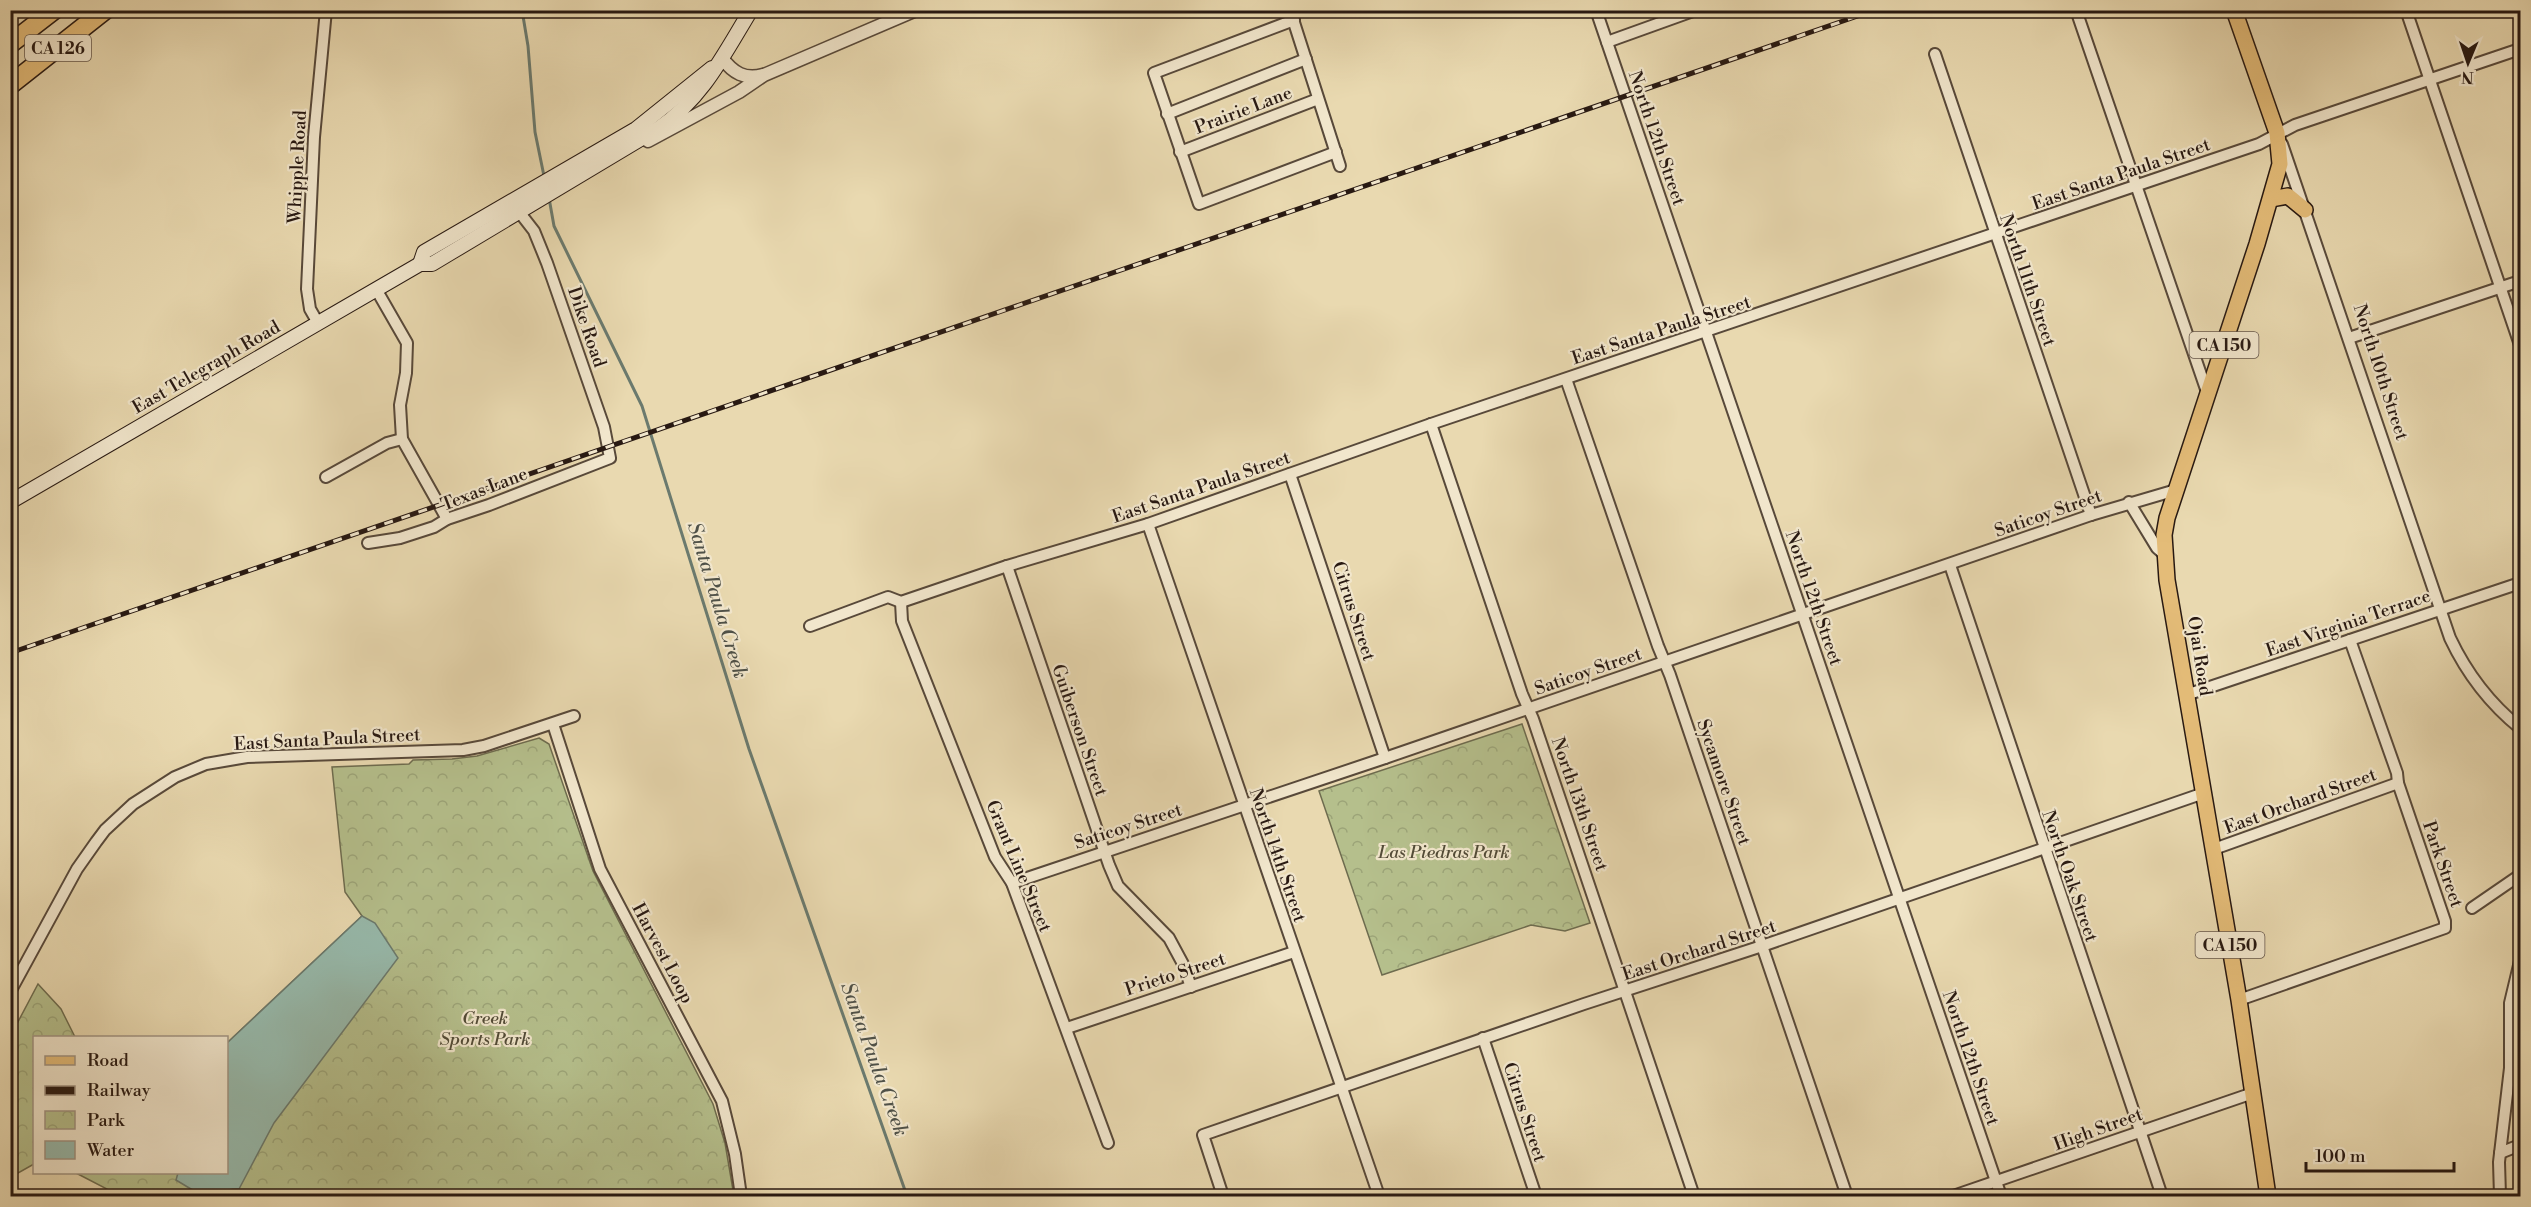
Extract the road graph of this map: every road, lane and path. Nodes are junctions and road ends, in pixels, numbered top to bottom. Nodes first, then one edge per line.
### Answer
1 (54, 10) edge
2 (105, 10) edge
3 (326, 10) edge
4 (751, 10) edge
5 (916, 10) edge
6 (1596, 10) edge
7 (1696, 10) edge
8 (2076, 10) edge
9 (2234, 10) edge
10 (2406, 10) edge
11 (1292, 16) edge
12 (1607, 42) junction
13 (10, 44) edge
14 (2520, 49) edge
15 (1935, 54) dead end
16 (1306, 58) junction
17 (719, 62) junction
18 (764, 75) junction
19 (2429, 80) junction
20 (10, 85) edge
21 (1318, 99) junction
22 (1167, 114) junction
23 (2277, 134) junction
24 (1336, 152) junction
25 (1180, 153) junction
26 (1340, 166) dead end
27 (586, 167) junction
28 (2136, 186) junction
29 (2271, 199) junction
30 (524, 205) junction
31 (2305, 210) junction
32 (1994, 234) junction
33 (2520, 281) edge
34 (2501, 288) junction
35 (376, 290) junction
36 (318, 323) junction
37 (1706, 332) junction
38 (2349, 338) junction
39 (2520, 345) edge
40 (1566, 379) junction
41 (2208, 395) junction
42 (1431, 424) junction
43 (402, 439) junction
44 (610, 458) joint
45 (1290, 474) junction
46 (326, 477) dead end
47 (2176, 490) junction
48 (10, 502) edge
49 (2129, 502) junction
50 (2091, 515) junction
51 (447, 519) junction
52 (1148, 524) junction
53 (368, 543) dead end
54 (2165, 555) junction
55 (1950, 565) junction
56 (1007, 566) junction
57 (2520, 582) edge
58 (901, 602) junction
59 (2439, 609) junction
60 (1803, 616) junction
61 (810, 626) dead end
62 (2350, 640) junction
63 (1665, 661) junction
64 (2186, 695) junction
65 (1529, 709) junction
66 (574, 716) dead end
67 (553, 724) junction
68 (2520, 728) edge
69 (1386, 758) junction
70 (2398, 783) junction
71 (2204, 793) junction
72 (1244, 806) junction
73 (2043, 848) junction
74 (2214, 849) junction
75 (1104, 851) junction
76 (2520, 875) edge
77 (1011, 883) junction
78 (1899, 899) junction
79 (2472, 908) dead end
80 (1762, 946) junction
81 (1294, 952) junction
82 (2520, 962) edge
83 (1191, 987) junction
84 (10, 992) edge
85 (1625, 992) junction
86 (2239, 1000) junction
87 (2515, 1017) edge
88 (1067, 1028) junction
89 (1483, 1038) junction
90 (1341, 1087) junction
91 (2253, 1093) junction
92 (2140, 1130) junction
93 (1108, 1143) dead end
94 (2520, 1145) edge
95 (2500, 1153) junction
96 (1996, 1182) junction
97 (2499, 1193) edge
98 (741, 1197) edge
99 (1223, 1197) edge
100 (1379, 1197) edge
101 (1536, 1197) edge
102 (1694, 1197) edge
103 (1847, 1197) edge
104 (1953, 1197) edge
105 (2001, 1197) edge
106 (2162, 1197) edge
107 (2268, 1197) edge

1 - 13 highway, CA 126
2 - 20 highway, CA 126
3 - 36 street, Whipple Road
4 - 17 main road
5 - 18 street, East Telegraph Road
6 - 12 street, North 12th Street
7 - 12 street
8 - 28 street
9 - 23 main road, North 10th Street / CA 150
10 - 19 street
11 - 16 street
11 - 22 street
12 - 37 street, North 12th Street
14 - 19 street, East Santa Paula Street
15 - 32 street, North 11th Street
16 - 21 street
16 - 22 street
17 - 18 street
17 - 27 main road
18 - 27 street, East Telegraph Road
19 - 23 street, East Santa Paula Street
19 - 34 street
21 - 24 street
21 - 25 street, Prairie Lane
22 - 25 street
23 - 28 street, East Santa Paula Street
23 - 29 main road, Ojai Road / CA 150
23 - 31 street, North 10th Street
24 - 25 street
24 - 26 street
27 - 30 main road, East Telegraph Road
28 - 32 street, East Santa Paula Street
28 - 41 street
29 - 31 main road
29 - 41 main road, Ojai Road / CA 150
30 - 35 main road, East Telegraph Road
30 - 44 street, Dike Road
31 - 38 street, North 10th Street
32 - 37 street, East Santa Paula Street
32 - 50 street, North 11th Street
33 - 34 street
34 - 38 street
34 - 39 street
35 - 36 main road, East Telegraph Road
35 - 43 street
36 - 48 main road, East Telegraph Road
37 - 40 street, East Santa Paula Street
37 - 60 street, North 12th Street
38 - 59 street, North 10th Street
40 - 42 street, East Santa Paula Street
40 - 63 street, Sycamore Street
41 - 47 main road, Ojai Road / CA 150
42 - 45 street, East Santa Paula Street
42 - 65 street, North 13th Street
43 - 46 street
43 - 51 street
44 - 51 street, Texas Lane
45 - 52 street, East Santa Paula Street
45 - 69 street, Citrus Street
47 - 49 street, Saticoy Street
47 - 54 main road, Ojai Road / CA 150
49 - 50 street, Saticoy Street
49 - 54 street
50 - 55 street, Saticoy Street
51 - 53 street, Texas Lane
52 - 56 street, East Santa Paula Street
52 - 72 street, North 14th Street
54 - 64 main road, Ojai Road / CA 150
55 - 60 street, Saticoy Street
55 - 73 street, North Oak Street
56 - 58 street, East Santa Paula Street
56 - 75 street, Guiberson Street
57 - 59 street, East Virginia Terrace
58 - 61 street, East Santa Paula Street
58 - 77 street, Grant Line Street
59 - 62 street, East Virginia Terrace
59 - 68 street, North 10th Street
60 - 63 street, Saticoy Street
60 - 78 street, North 12th Street
62 - 64 street, East Virginia Terrace
62 - 70 street, Park Street
63 - 65 street, Saticoy Street
63 - 80 street, Sycamore Street
64 - 71 main road, Ojai Road / CA 150
65 - 69 street, Saticoy Street
65 - 85 street, North 13th Street
66 - 67 street, East Santa Paula Street
67 - 84 street, East Santa Paula Street
67 - 98 street, Harvest Loop
69 - 72 street, Saticoy Street
70 - 74 street, East Orchard Street
70 - 86 street, Park Street
71 - 73 street, East Orchard Street
71 - 74 main road, Ojai Road / CA 150
72 - 75 street, Saticoy Street
72 - 81 street, North 14th Street
73 - 78 street, East Orchard Street
73 - 92 street, North Oak Street
74 - 86 main road, Ojai Road / CA 150
75 - 77 street, Saticoy Street
75 - 83 street, Guiberson Street
76 - 79 street
77 - 88 street, Grant Line Street
78 - 80 street, East Orchard Street
78 - 96 street, North 12th Street
80 - 85 street, East Orchard Street
80 - 103 street, Sycamore Street
81 - 83 street, Prieto Street
81 - 90 street, North 14th Street
82 - 87 street
83 - 88 street, Prieto Street
85 - 89 street, East Orchard Street
85 - 102 street, North 13th Street
86 - 91 main road, Ojai Road / CA 150
87 - 95 street
88 - 93 street, Grant Line Street
89 - 90 street, East Orchard Street
89 - 101 street, Citrus Street
90 - 99 street, East Orchard Street
90 - 100 street, North 14th Street
91 - 92 street, High Street
91 - 107 main road, Ojai Road / CA 150
92 - 96 street, High Street
92 - 106 street, North Oak Street
94 - 95 street
95 - 97 street
96 - 104 street, High Street
96 - 105 street, North 12th Street

